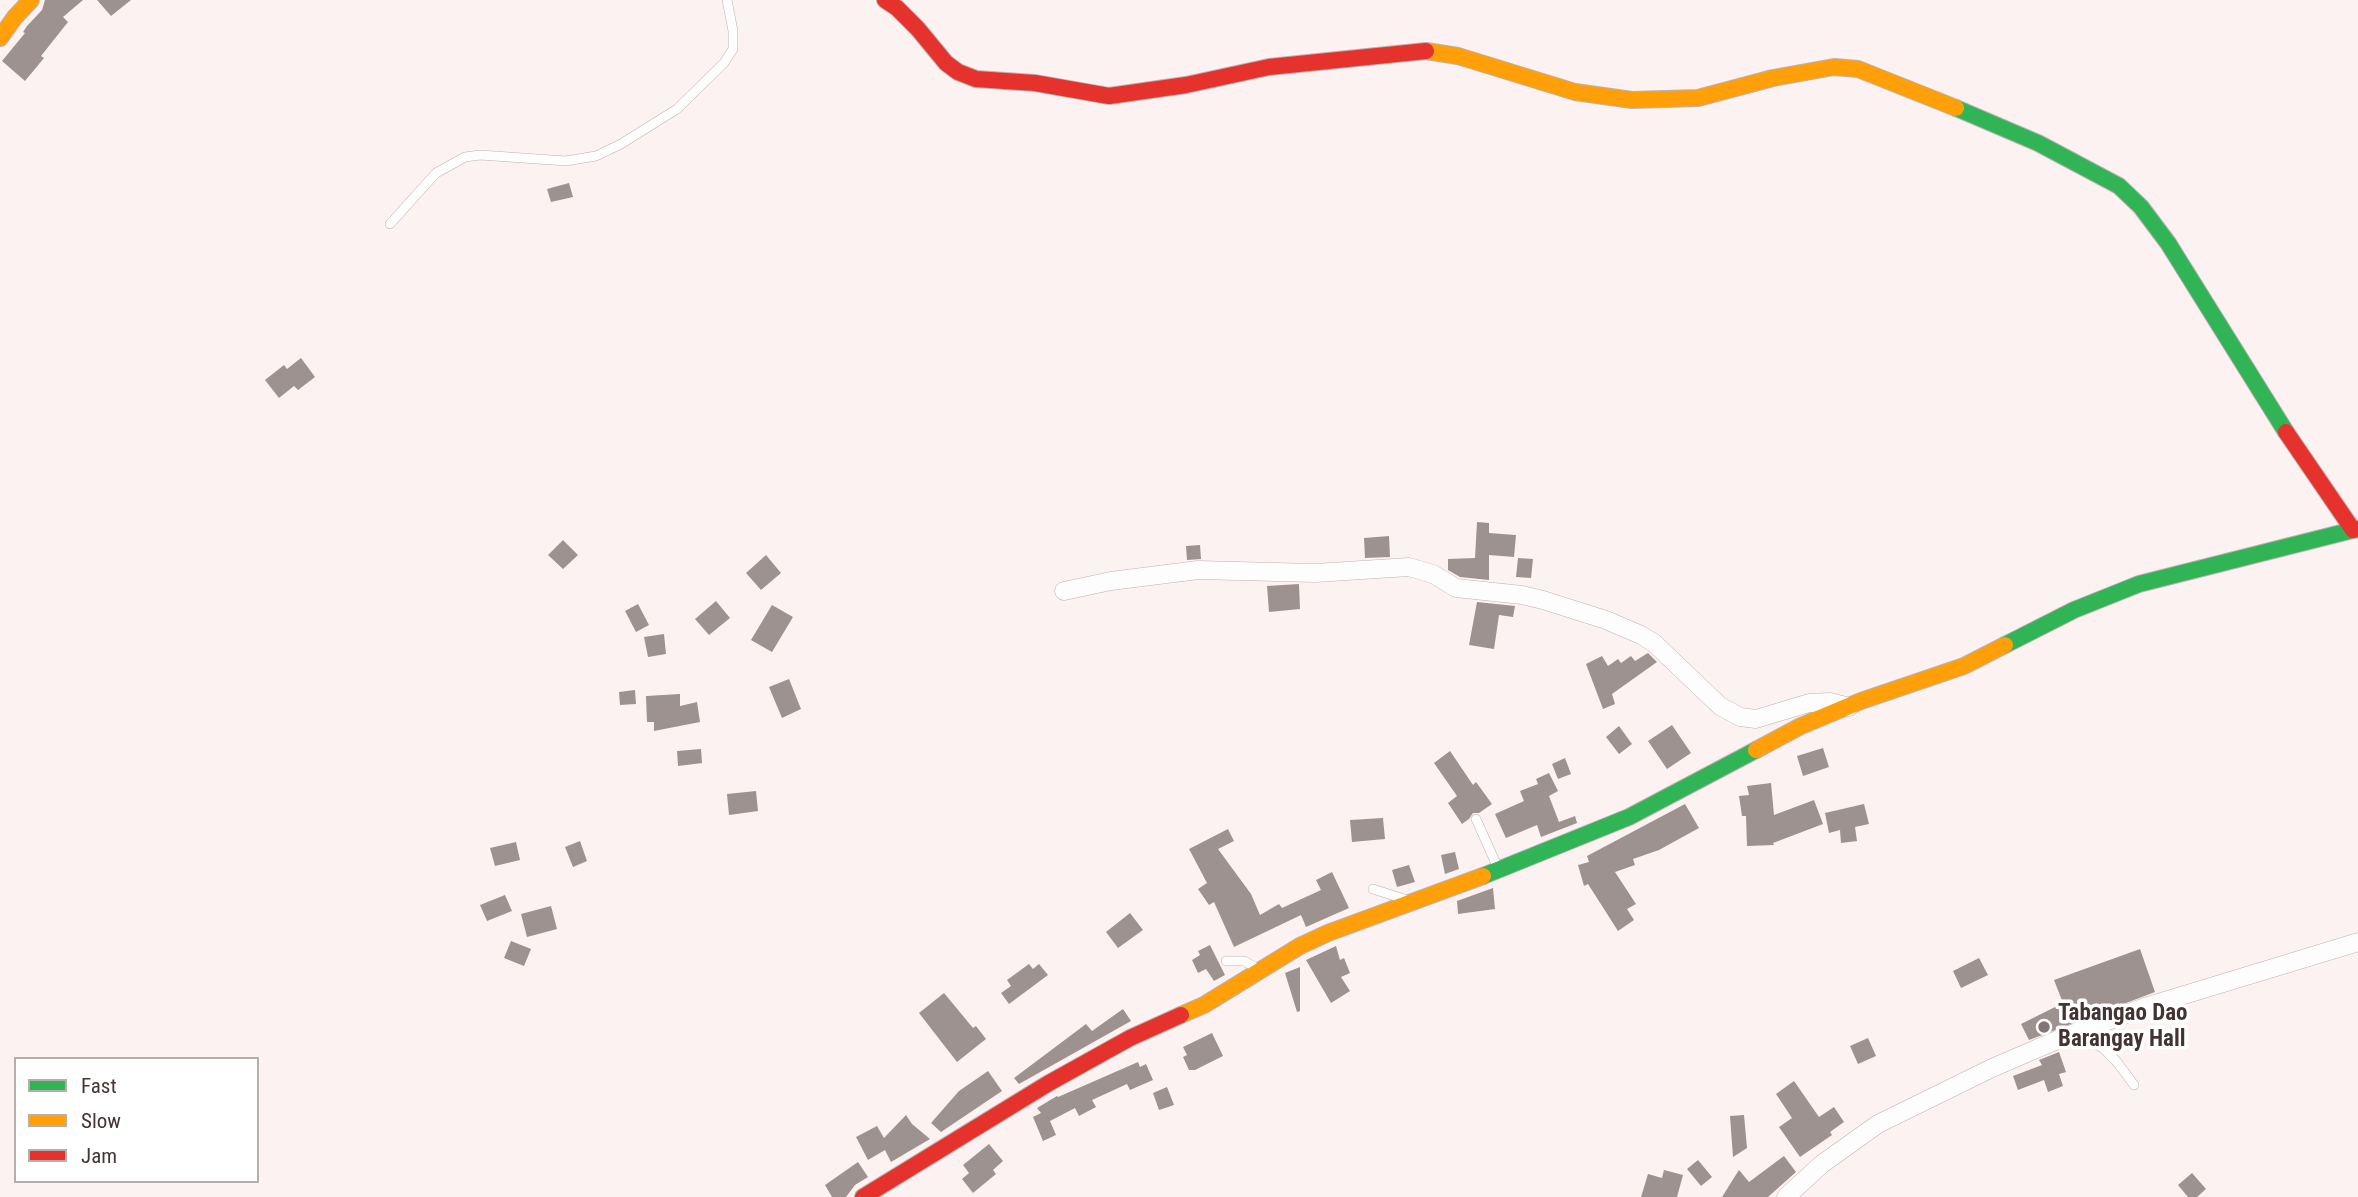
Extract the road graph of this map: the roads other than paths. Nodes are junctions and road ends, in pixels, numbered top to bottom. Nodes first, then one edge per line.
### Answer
1 (31, 0) edge
2 (727, 0) edge
3 (885, 0) edge
4 (0, 38) edge
5 (390, 224) dead end
6 (2356, 529) edge
7 (1064, 591) dead end
8 (1849, 707) junction
9 (1476, 820) dead end
10 (1499, 870) junction
11 (1373, 889) dead end
12 (1412, 902) junction
13 (2358, 942) edge
14 (1226, 961) dead end
15 (1260, 970) junction
16 (2075, 1032) junction
17 (2134, 1085) dead end
18 (863, 1197) edge
19 (1786, 1197) edge

1 - 4 street
2 - 5 lane
3 - 6 street
6 - 8 street
7 - 8 street
8 - 10 street
9 - 10 lane
10 - 12 street
11 - 12 lane
12 - 15 street
13 - 16 street
14 - 15 lane
15 - 18 street
16 - 17 lane
16 - 19 street

